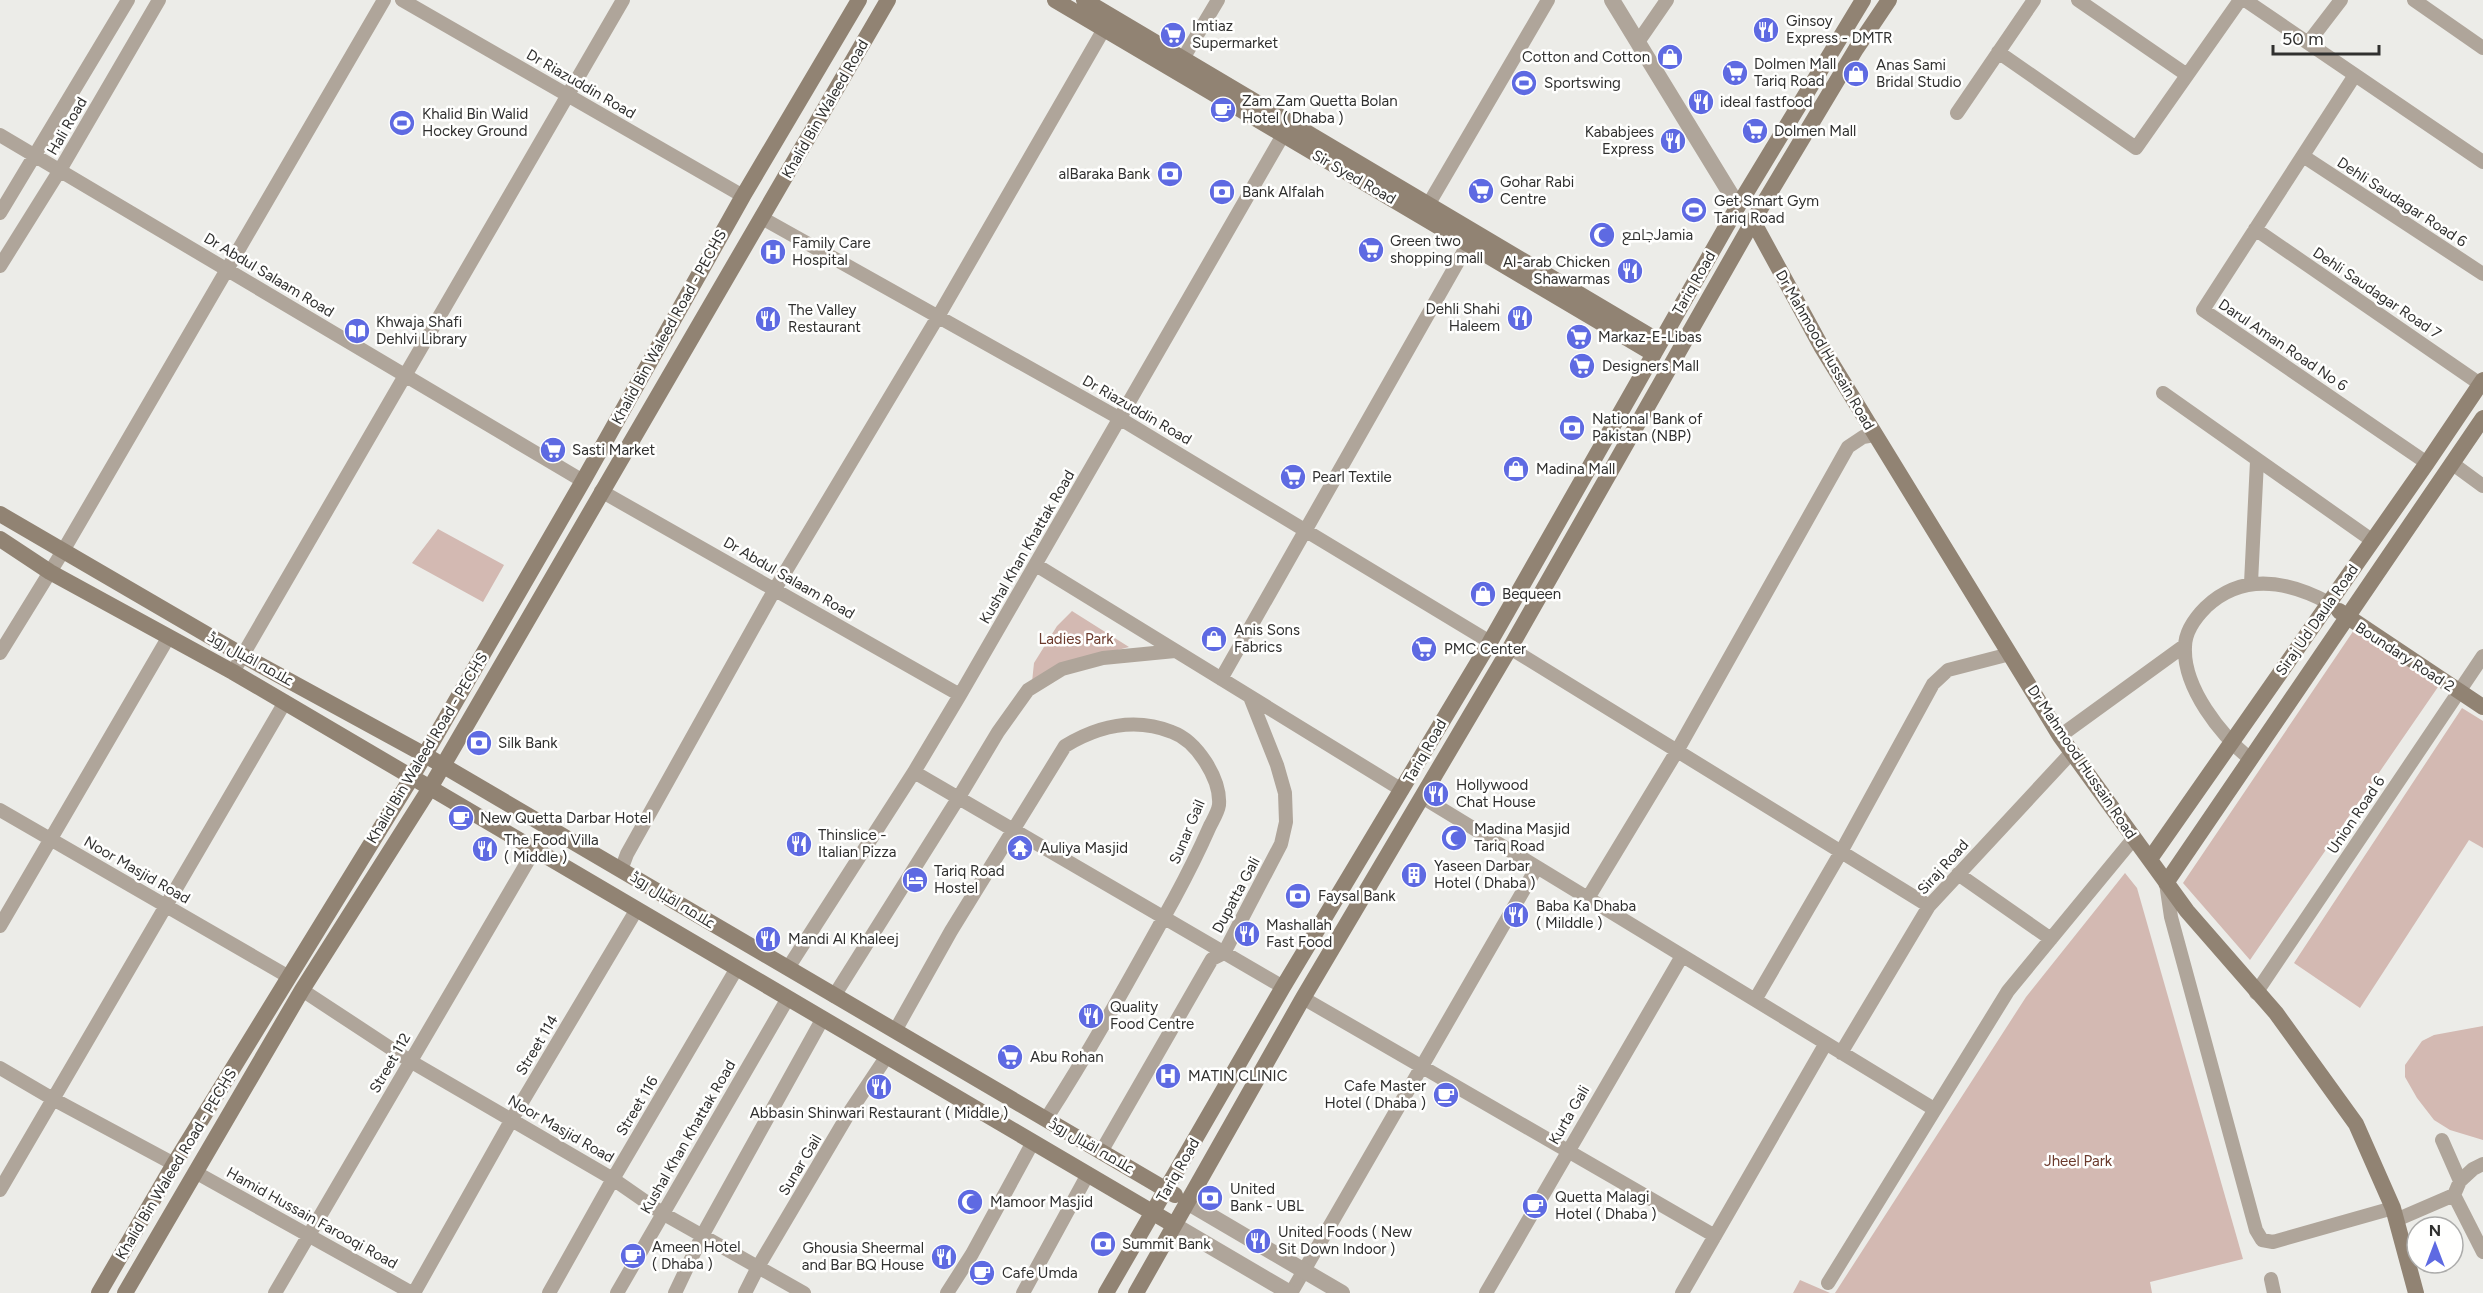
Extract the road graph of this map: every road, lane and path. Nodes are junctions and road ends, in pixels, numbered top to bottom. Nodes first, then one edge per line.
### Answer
1 (128, 0) edge
2 (159, 0) edge
3 (384, 0) edge
4 (402, 0) edge
5 (622, 0) edge
6 (859, 0) edge
7 (888, 0) edge
8 (1084, 0) edge
9 (1218, 0) edge
10 (1548, 0) edge
11 (1612, 0) edge
12 (1667, 0) edge
13 (1863, 0) edge
14 (1889, 0) edge
15 (2034, 0) edge
16 (2078, 0) edge
17 (2242, 0) edge
18 (2341, 0) edge
19 (2414, 0) edge
20 (1058, 1) edge
21 (1104, 29) junction
22 (1638, 42) junction
23 (2308, 43) junction
24 (2483, 48) edge
25 (1998, 52) junction
26 (1179, 65) junction
27 (2187, 75) junction
28 (2355, 75) junction
29 (568, 95) junction
30 (1957, 113) dead end
31 (0, 135) edge
32 (1283, 135) junction
33 (35, 155) junction
34 (2303, 156) junction
35 (2483, 162) edge
36 (60, 170) junction
37 (743, 196) junction
38 (1738, 206) junction
39 (1424, 210) junction
40 (0, 213) edge
41 (762, 218) junction
42 (1753, 221) junction
43 (2255, 229) junction
44 (1468, 244) junction
45 (0, 266) edge
46 (226, 269) junction
47 (2483, 274) edge
48 (939, 315) junction
49 (1657, 348) junction
50 (404, 375) junction
51 (2482, 382) edge
52 (2163, 393) dead end
53 (1119, 418) junction
54 (2483, 418) edge
55 (1874, 435) junction
56 (2257, 461) junction
57 (2427, 463) junction
58 (2453, 464) junction
59 (583, 481) junction
60 (2483, 486) edge
61 (601, 491) junction
62 (0, 514) edge
63 (1306, 530) junction
64 (0, 539) edge
65 (2373, 541) junction
66 (63, 551) junction
67 (1036, 565) junction
68 (50, 572) junction
69 (2251, 584) junction
70 (775, 589) junction
71 (2330, 603) junction
72 (2347, 618) junction
73 (168, 638) junction
74 (1490, 642) junction
75 (2184, 646) junction
76 (1510, 648) junction
77 (1175, 651) junction
78 (0, 654) edge
79 (2010, 654) junction
80 (242, 655) junction
81 (2483, 656) edge
82 (233, 672) junction
83 (1221, 679) junction
84 (2459, 692) junction
85 (960, 695) junction
86 (1250, 697) junction
87 (285, 702) junction
88 (2483, 707) edge
89 (2060, 736) junction
90 (2231, 743) junction
91 (1677, 751) junction
92 (2072, 752) junction
93 (425, 754) junction
94 (2250, 759) junction
95 (443, 765) junction
96 (914, 772) junction
97 (412, 777) junction
98 (430, 788) junction
99 (1402, 790) junction
100 (1422, 797) junction
101 (959, 798) junction
102 (0, 810) edge
103 (1011, 830) junction
104 (2134, 838) junction
105 (51, 840) junction
106 (535, 849) junction
107 (1841, 852) junction
108 (2150, 859) junction
109 (1537, 867) junction
110 (621, 870) junction
111 (1958, 874) junction
112 (2166, 883) junction
113 (1588, 898) junction
114 (165, 906) junction
115 (1929, 906) junction
116 (637, 909) junction
117 (1163, 918) junction
118 (0, 926) edge
119 (2051, 939) junction
120 (1224, 953) junction
121 (1682, 956) junction
122 (737, 968) junction
123 (788, 968) junction
124 (289, 977) junction
125 (1283, 987) junction
126 (302, 990) junction
127 (2256, 993) junction
128 (834, 996) junction
129 (788, 998) junction
130 (1303, 998) junction
131 (1755, 1000) junction
132 (823, 1018) junction
133 (895, 1031) junction
134 (1826, 1043) junction
135 (1841, 1053) junction
136 (887, 1056) junction
137 (410, 1061) junction
138 (1420, 1066) junction
139 (0, 1068) edge
140 (53, 1099) junction
141 (1934, 1109) junction
142 (512, 1119) junction
143 (1046, 1119) junction
144 (2442, 1140) dead end
145 (1033, 1142) junction
146 (1567, 1150) junction
147 (1101, 1152) junction
148 (174, 1164) junction
149 (2483, 1164) edge
150 (195, 1172) junction
151 (1088, 1174) junction
152 (613, 1179) junction
153 (2460, 1181) junction
154 (0, 1190) edge
155 (1166, 1190) junction
156 (2454, 1195) junction
157 (1187, 1202) junction
158 (1153, 1212) junction
159 (662, 1213) junction
160 (2395, 1214) junction
161 (1174, 1225) junction
162 (310, 1235) junction
163 (702, 1236) junction
164 (1715, 1236) junction
165 (2483, 1252) edge
166 (758, 1267) junction
167 (1304, 1271) junction
168 (1828, 1283) dead end
169 (99, 1293) edge
170 (124, 1293) edge
171 (275, 1293) edge
172 (413, 1293) edge
173 (549, 1293) edge
174 (617, 1293) edge
175 (675, 1293) edge
176 (745, 1293) edge
177 (804, 1293) edge
178 (947, 1293) edge
179 (1023, 1293) edge
180 (1106, 1293) edge
181 (1136, 1293) edge
182 (1290, 1293) edge
183 (1342, 1293) edge
184 (1486, 1293) edge
185 (1682, 1293) edge
186 (2416, 1293) edge

1 - 33 street, Hali Road
2 - 36 street, Hali Road
3 - 46 street
4 - 29 street, Dr Riazuddin Road
5 - 29 street
6 - 37 main road, Khalid Bin Waleed Road
7 - 41 main road, Khalid Bin Waleed Road
8 - 26 main road, Sir Syed Road
9 - 26 street
10 - 39 street
11 - 22 street
12 - 22 street
13 - 38 main road, Tariq Road
14 - 42 main road, Tariq Road
15 - 25 street
16 - 27 street
17 - 23 street
17 - 27 street
18 - 23 street
19 - 24 street
20 - 21 main road, Sir Syed Road
21 - 26 main road, Sir Syed Road
21 - 48 street
22 - 38 street
23 - 28 street
25 - 27 street
25 - 30 street
26 - 32 main road, Sir Syed Road
26 - 39 main road, Sir Syed Road
28 - 34 street, Darul Aman Road No 6
28 - 35 street
29 - 37 street, Dr Riazuddin Road
29 - 50 street
31 - 33 street, Dr Abdul Salaam Road
32 - 39 main road, Sir Syed Road
32 - 53 street, Kushal Khan Khattak Road
33 - 36 street, Dr Abdul Salaam Road
33 - 40 street, Hali Road
34 - 43 street, Darul Aman Road No 6
34 - 47 street, Dehli Saudagar Road 6
36 - 45 street, Hali Road
36 - 46 street, Dr Abdul Salaam Road
37 - 59 main road, Khalid Bin Waleed Road - PECHS
38 - 49 main road, Tariq Road
39 - 44 main road, Sir Syed Road
39 - 49 main road, Sir Syed Road
41 - 48 street, Dr Riazuddin Road
41 - 61 main road, Khalid Bin Waleed Road - PECHS
42 - 55 main road, Dr Mahmood Hussain Road
42 - 76 main road, Tariq Road
43 - 51 street, Dehli Saudagar Road 7
43 - 57 street, Darul Aman Road No 6
44 - 49 main road, Sir Syed Road
44 - 63 street
46 - 50 street, Dr Abdul Salaam Road
46 - 66 street
48 - 53 street, Dr Riazuddin Road
48 - 70 street
49 - 74 main road, Tariq Road
50 - 59 street, Dr Abdul Salaam Road
50 - 80 street
51 - 57 main road, Siraj Ud Daula Road
52 - 56 street
53 - 63 street, Dr Riazuddin Road
53 - 67 street, Kushal Khan Khattak Road
54 - 58 main road, Siraj Ud Daula Road
55 - 79 main road, Dr Mahmood Hussain Road
55 - 91 street
56 - 65 street
56 - 69 street
57 - 65 main road, Siraj Ud Daula Road
58 - 60 street
58 - 72 main road, Siraj Ud Daula Road
59 - 93 main road, Khalid Bin Waleed Road - PECHS
61 - 70 street, Dr Abdul Salaam Road
61 - 95 main road, Khalid Bin Waleed Road - PECHS
62 - 66 main road, علامہ اقبال روڈ
63 - 74 street, Dr Riazuddin Road
63 - 83 street
64 - 68 main road, علامہ اقبال روڈ
65 - 71 main road, Siraj Ud Daula Road
66 - 68 street
66 - 80 main road, علامہ اقبال روڈ
67 - 77 street
67 - 85 street, Kushal Khan Khattak Road
68 - 73 main road, علامہ اقبال روڈ
68 - 78 street
69 - 71 street
69 - 75 street
70 - 85 street, Dr Abdul Salaam Road
70 - 110 street
71 - 72 main road, Boundary Road 2
71 - 90 main road, Siraj Ud Daula Road
72 - 84 main road, Boundary Road 2
72 - 94 main road, Siraj Ud Daula Road
73 - 82 main road, علامہ اقبال روڈ
73 - 105 street
74 - 99 main road, Tariq Road
75 - 89 street
75 - 90 street
76 - 91 street
76 - 100 main road, Tariq Road
77 - 83 street
77 - 101 street
79 - 89 main road, Dr Mahmood Hussain Road
79 - 107 street
80 - 82 street
80 - 93 main road, علامہ اقبال روڈ
81 - 84 street, Union Road 6
82 - 87 main road, علامہ اقبال روڈ
83 - 86 street
84 - 88 main road, Boundary Road 2
84 - 127 street, Union Road 6
85 - 96 street, Kushal Khan Khattak Road
86 - 99 street
86 - 120 street, Dupatta Gali
87 - 97 main road, علامہ اقبال روڈ
87 - 114 street
89 - 92 main road, Dr Mahmood Hussain Road
90 - 94 street
90 - 108 main road, Siraj Ud Daula Road
91 - 107 street
91 - 113 street
92 - 104 main road, Dr Mahmood Hussain Road
92 - 111 street, Siraj Road
93 - 95 main road, علامہ اقبال روڈ
93 - 97 main road, Khalid Bin Waleed Road - PECHS
94 - 112 main road, Siraj Ud Daula Road
95 - 98 main road, Khalid Bin Waleed Road - PECHS
95 - 110 main road, علامہ اقبال روڈ
96 - 101 street
96 - 123 street, Kushal Khan Khattak Road
97 - 98 main road, علامہ اقبال روڈ
97 - 124 main road, Khalid Bin Waleed Road - PECHS
98 - 106 main road, علامہ اقبال روڈ
98 - 126 main road, Khalid Bin Waleed Road - PECHS
99 - 125 main road, Tariq Road
100 - 109 street
100 - 130 main road, Tariq Road
101 - 103 street
101 - 128 street
102 - 105 street, Noor Masjid Road
103 - 117 street
103 - 117 street, Sunar Gail
103 - 133 street, Sunar Gail
104 - 108 main road, Dr Mahmood Hussain Road
104 - 119 street
105 - 114 street, Noor Masjid Road
105 - 118 street
106 - 116 main road, علامہ اقبال روڈ
106 - 137 street, Street 112
107 - 115 street
107 - 131 street
108 - 112 main road, Dr Mahmood Hussain Road
109 - 113 street
109 - 138 street
110 - 123 main road, علامہ اقبال روڈ
111 - 115 street, Siraj Road
111 - 119 street
112 - 127 main road, Dr Mahmood Hussain Road
112 - 160 street
113 - 121 street
114 - 124 street, Noor Masjid Road
114 - 140 street
115 - 135 street, Siraj Road
116 - 122 main road, علامہ اقبال روڈ
116 - 142 street, Street 114
117 - 120 street
117 - 143 street, Sunar Gail
119 - 141 street
120 - 125 street
120 - 147 street, Dupatta Gali
121 - 131 street
121 - 146 street, Kurta Gali
122 - 129 main road, علامہ اقبال روڈ
122 - 152 street, Street 116
123 - 128 main road, علامہ اقبال روڈ
124 - 148 main road, Khalid Bin Waleed Road - PECHS
125 - 155 main road, Tariq Road
126 - 137 street, Noor Masjid Road
126 - 150 main road, Khalid Bin Waleed Road - PECHS
127 - 160 main road, Dr Mahmood Hussain Road
128 - 133 main road, علامہ اقبال روڈ
129 - 132 main road, علامہ اقبال روڈ
129 - 159 street, Kushal Khan Khattak Road
130 - 138 street
130 - 157 main road, Tariq Road
131 - 134 street
132 - 136 main road, علامہ اقبال روڈ
132 - 163 street
133 - 143 main road, علامہ اقبال روڈ
134 - 135 street
134 - 164 street
135 - 141 street
136 - 145 main road, علامہ اقبال روڈ
136 - 166 street, Sunar Gail
137 - 142 street, Noor Masjid Road
137 - 162 street, Street 112
138 - 146 street
138 - 167 street
139 - 140 street
140 - 148 street
140 - 154 street
141 - 168 street
142 - 152 street, Noor Masjid Road
142 - 172 street, Street 114
143 - 147 main road, علامہ اقبال روڈ
144 - 153 street
145 - 151 main road, علامہ اقبال روڈ
145 - 178 street
146 - 164 street
146 - 184 street, Kurta Gali
147 - 155 main road, علامہ اقبال روڈ
148 - 169 main road, Khalid Bin Waleed Road - PECHS
149 - 153 street
150 - 162 street, Hamid Hussain Farooqi Road
150 - 170 main road, Khalid Bin Waleed Road - PECHS
151 - 158 main road, علامہ اقبال روڈ
151 - 179 street
152 - 159 street, Noor Masjid Road
152 - 173 street, Street 116
153 - 156 street
155 - 157 main road, علامہ اقبال روڈ
155 - 158 main road, Tariq Road
156 - 160 street
156 - 165 street
157 - 161 main road, Tariq Road
157 - 167 street, علامہ اقبال روڈ
158 - 161 main road, علامہ اقبال روڈ
158 - 180 main road, Tariq Road
159 - 163 street, Noor Masjid Road
159 - 174 street, Kushal Khan Khattak Road
160 - 186 main road, Dr Mahmood Hussain Road
161 - 181 main road, Tariq Road
161 - 182 street, علامہ اقبال روڈ
162 - 171 street, Street 112
162 - 172 street, Hamid Hussain Farooqi Road
163 - 166 street, Noor Masjid Road
163 - 175 street
164 - 185 street
166 - 176 street, Sunar Gail
166 - 177 street, Noor Masjid Road
167 - 182 street
167 - 183 street, علامہ اقبال روڈ

